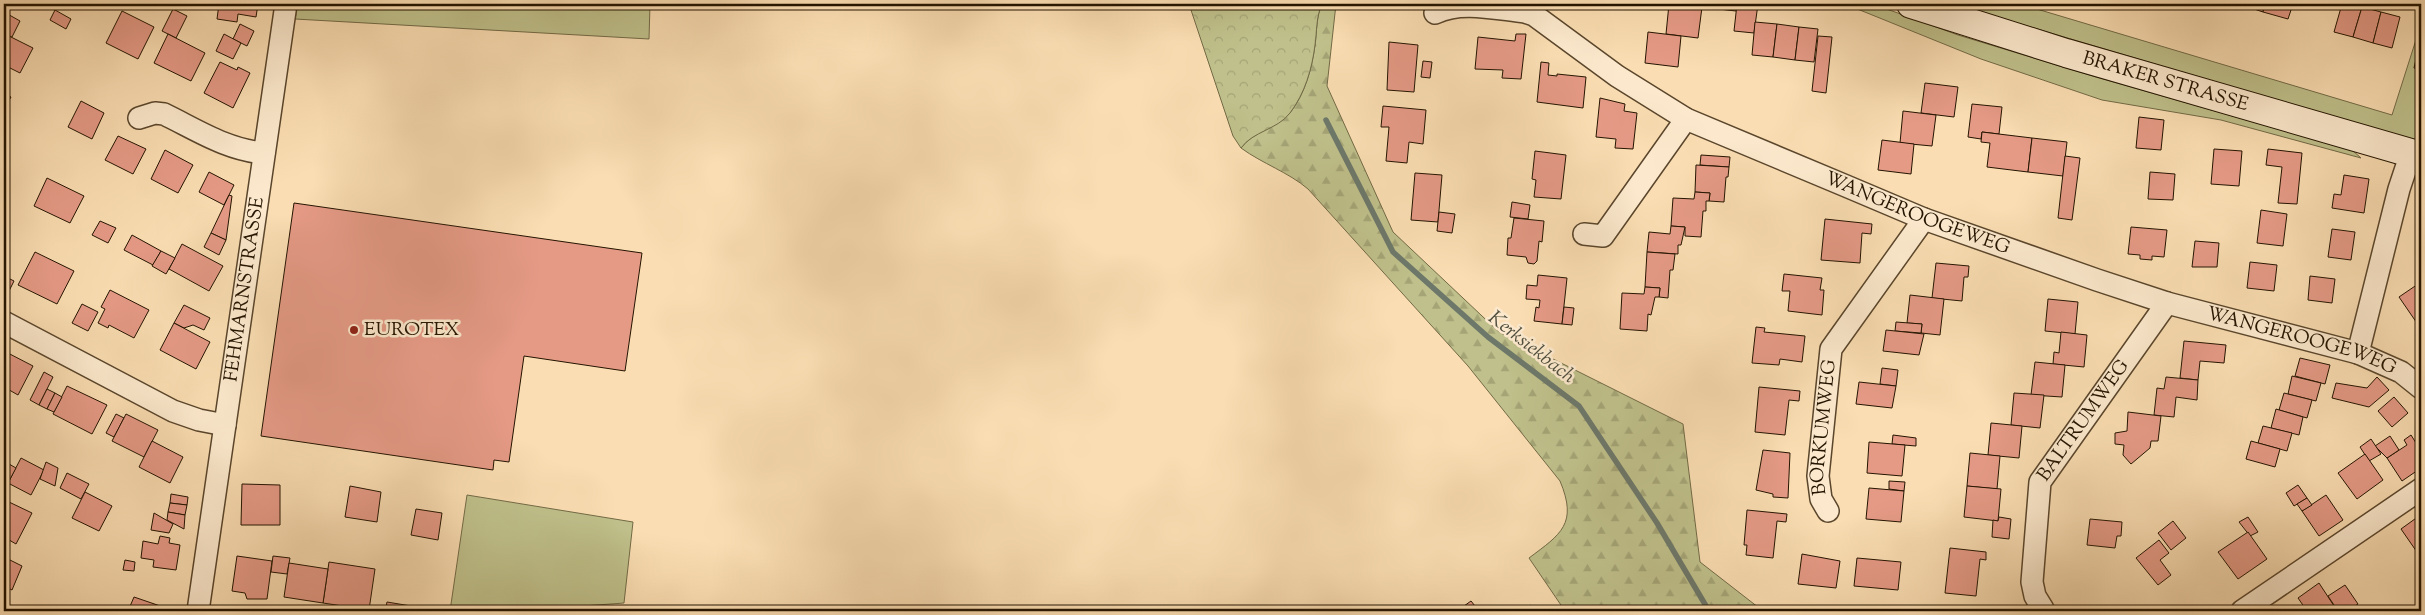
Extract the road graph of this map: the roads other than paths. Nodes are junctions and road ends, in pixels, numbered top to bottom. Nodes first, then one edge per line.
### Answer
1 (286, 4) edge
2 (1911, 4) edge
3 (1435, 13) dead end
4 (139, 118) dead end
5 (1686, 119) junction
6 (264, 153) junction
7 (2416, 154) edge
8 (1924, 219) junction
9 (1584, 234) dead end
10 (2167, 303) junction
11 (4, 322) edge
12 (2358, 353) junction
13 (2421, 388) edge
14 (225, 425) junction
15 (2421, 489) edge
16 (1828, 512) dead end
17 (2043, 609) dead end
18 (198, 611) edge
19 (2242, 611) edge

1 - 6 street, FEHMARNSTRASSE
2 - 7 main road, BRAKER STRASSE
3 - 5 street, WANGEROOGEWEG
4 - 6 street
5 - 8 street, WANGEROOGEWEG
5 - 9 street
6 - 14 street, FEHMARNSTRASSE
7 - 12 street
8 - 10 street, WANGEROOGEWEG
8 - 16 street, BORKUMWEG
10 - 12 street, WANGEROOGEWEG
10 - 17 street, BALTRUMWEG
11 - 14 street
12 - 13 street, WANGEROOGEWEG
14 - 18 street, FEHMARNSTRASSE
15 - 19 street

